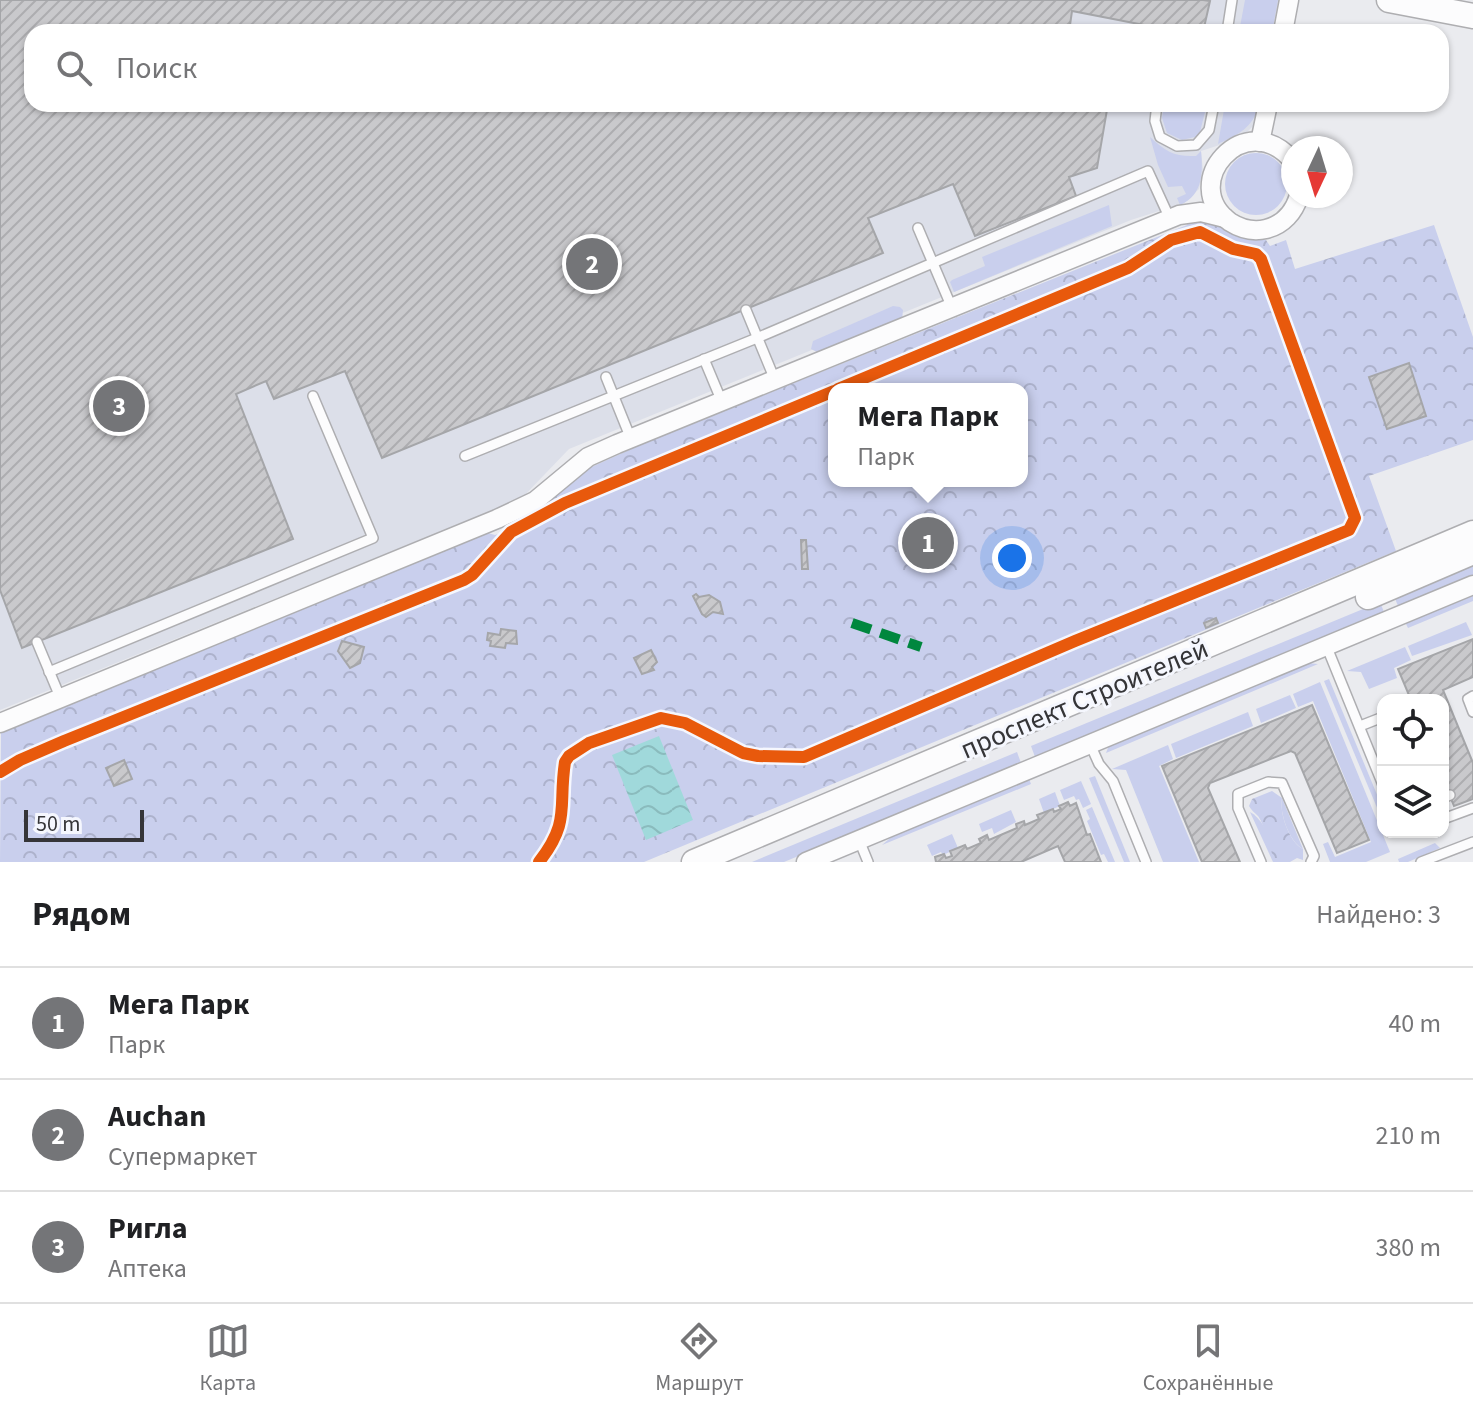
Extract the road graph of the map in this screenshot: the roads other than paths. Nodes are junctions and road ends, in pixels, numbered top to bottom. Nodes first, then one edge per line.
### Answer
1 (1232, 0) edge
2 (1289, 0) edge
3 (1389, 0) edge
4 (1473, 16) edge
5 (1228, 24) edge
6 (1284, 24) edge
7 (1156, 112) edge
8 (1212, 112) edge
9 (1266, 112) edge
10 (1260, 142) junction
11 (1281, 150) edge
12 (1211, 183) junction
13 (1292, 208) edge
14 (1176, 216) junction
15 (1225, 218) junction
16 (918, 228) dead end
17 (933, 263) junction
18 (952, 308) junction
19 (746, 310) dead end
20 (757, 338) junction
21 (704, 359) junction
22 (606, 377) dead end
23 (775, 380) junction
24 (313, 396) dead end
25 (614, 396) junction
26 (722, 402) junction
27 (631, 439) junction
28 (465, 456) dead end
29 (1473, 533) edge
30 (1473, 552) edge
31 (1473, 585) edge
32 (37, 642) dead end
33 (1326, 645) junction
34 (49, 672) junction
35 (1473, 696) edge
36 (60, 697) junction
37 (1473, 712) edge
38 (1377, 719) edge
39 (0, 723) edge
40 (1360, 726) junction
41 (1090, 744) junction
42 (1377, 770) edge
43 (1473, 808) edge
44 (1449, 817) edge
45 (859, 840) junction
46 (1473, 842) edge
47 (1438, 859) edge
48 (694, 862) edge
49 (725, 862) edge
50 (806, 862) edge
51 (868, 862) edge
52 (1146, 862) edge
53 (1261, 862) edge
54 (1311, 862) edge
55 (1421, 862) edge

1 - 5 lane
2 - 6 street
3 - 4 street
7 - 8 lane
9 - 10 street
10 - 11 street
10 - 12 street
12 - 14 street
12 - 15 street
13 - 15 street
14 - 15 street
14 - 17 lane
14 - 18 street
16 - 17 lane
17 - 18 lane
17 - 20 lane
18 - 23 street
19 - 20 lane
20 - 21 lane
20 - 23 lane
21 - 25 lane
21 - 26 lane
22 - 25 lane
23 - 26 street
24 - 34 lane
25 - 27 lane
25 - 28 lane
26 - 27 street
27 - 36 street
29 - 48 street, проспект Строителей
30 - 49 street, проспект Строителей
31 - 33 street
32 - 34 lane
33 - 40 lane
33 - 41 street
34 - 36 lane
35 - 37 lane
36 - 39 street
38 - 40 lane
40 - 42 lane
41 - 45 street
41 - 52 lane
43 - 44 lane
45 - 50 street
45 - 51 lane
46 - 47 lane
47 - 55 lane
53 - 54 lane

